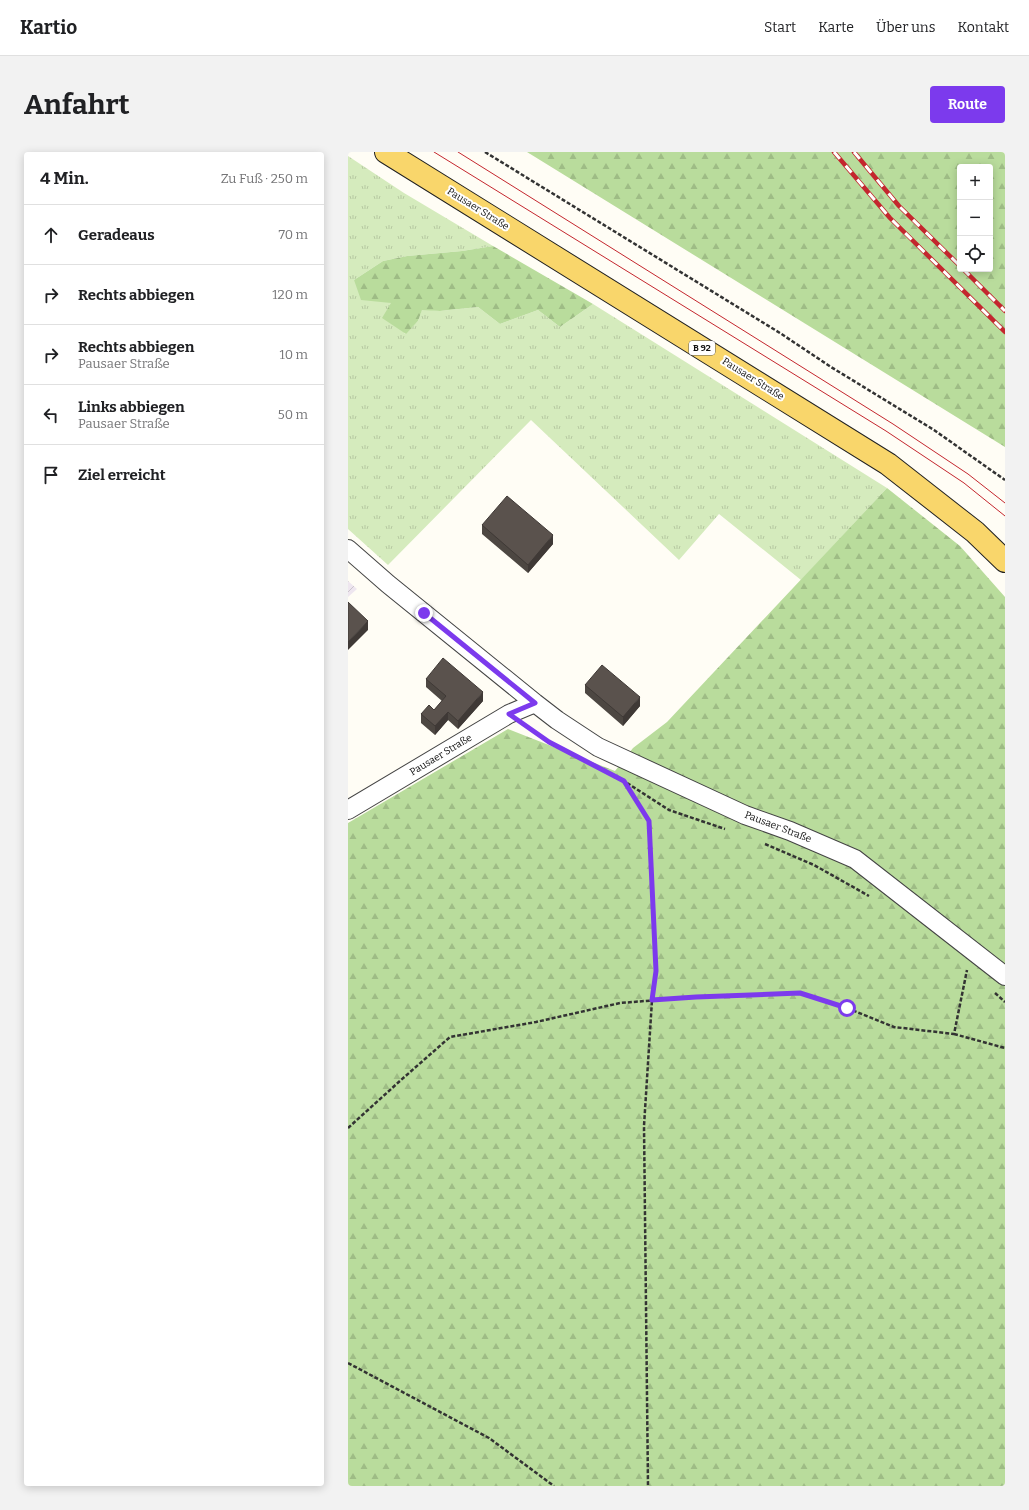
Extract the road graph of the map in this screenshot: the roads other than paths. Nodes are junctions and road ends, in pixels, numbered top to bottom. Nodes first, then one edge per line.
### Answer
1 (386, 152) edge
2 (348, 549) edge
3 (1005, 561) edge
4 (535, 703) junction
5 (348, 810) edge
6 (1005, 976) edge

1 - 3 main road, Pausaer Straße / B 92
2 - 4 street, Pausaer Straße
4 - 5 street, Pausaer Straße
4 - 6 street, Pausaer Straße

